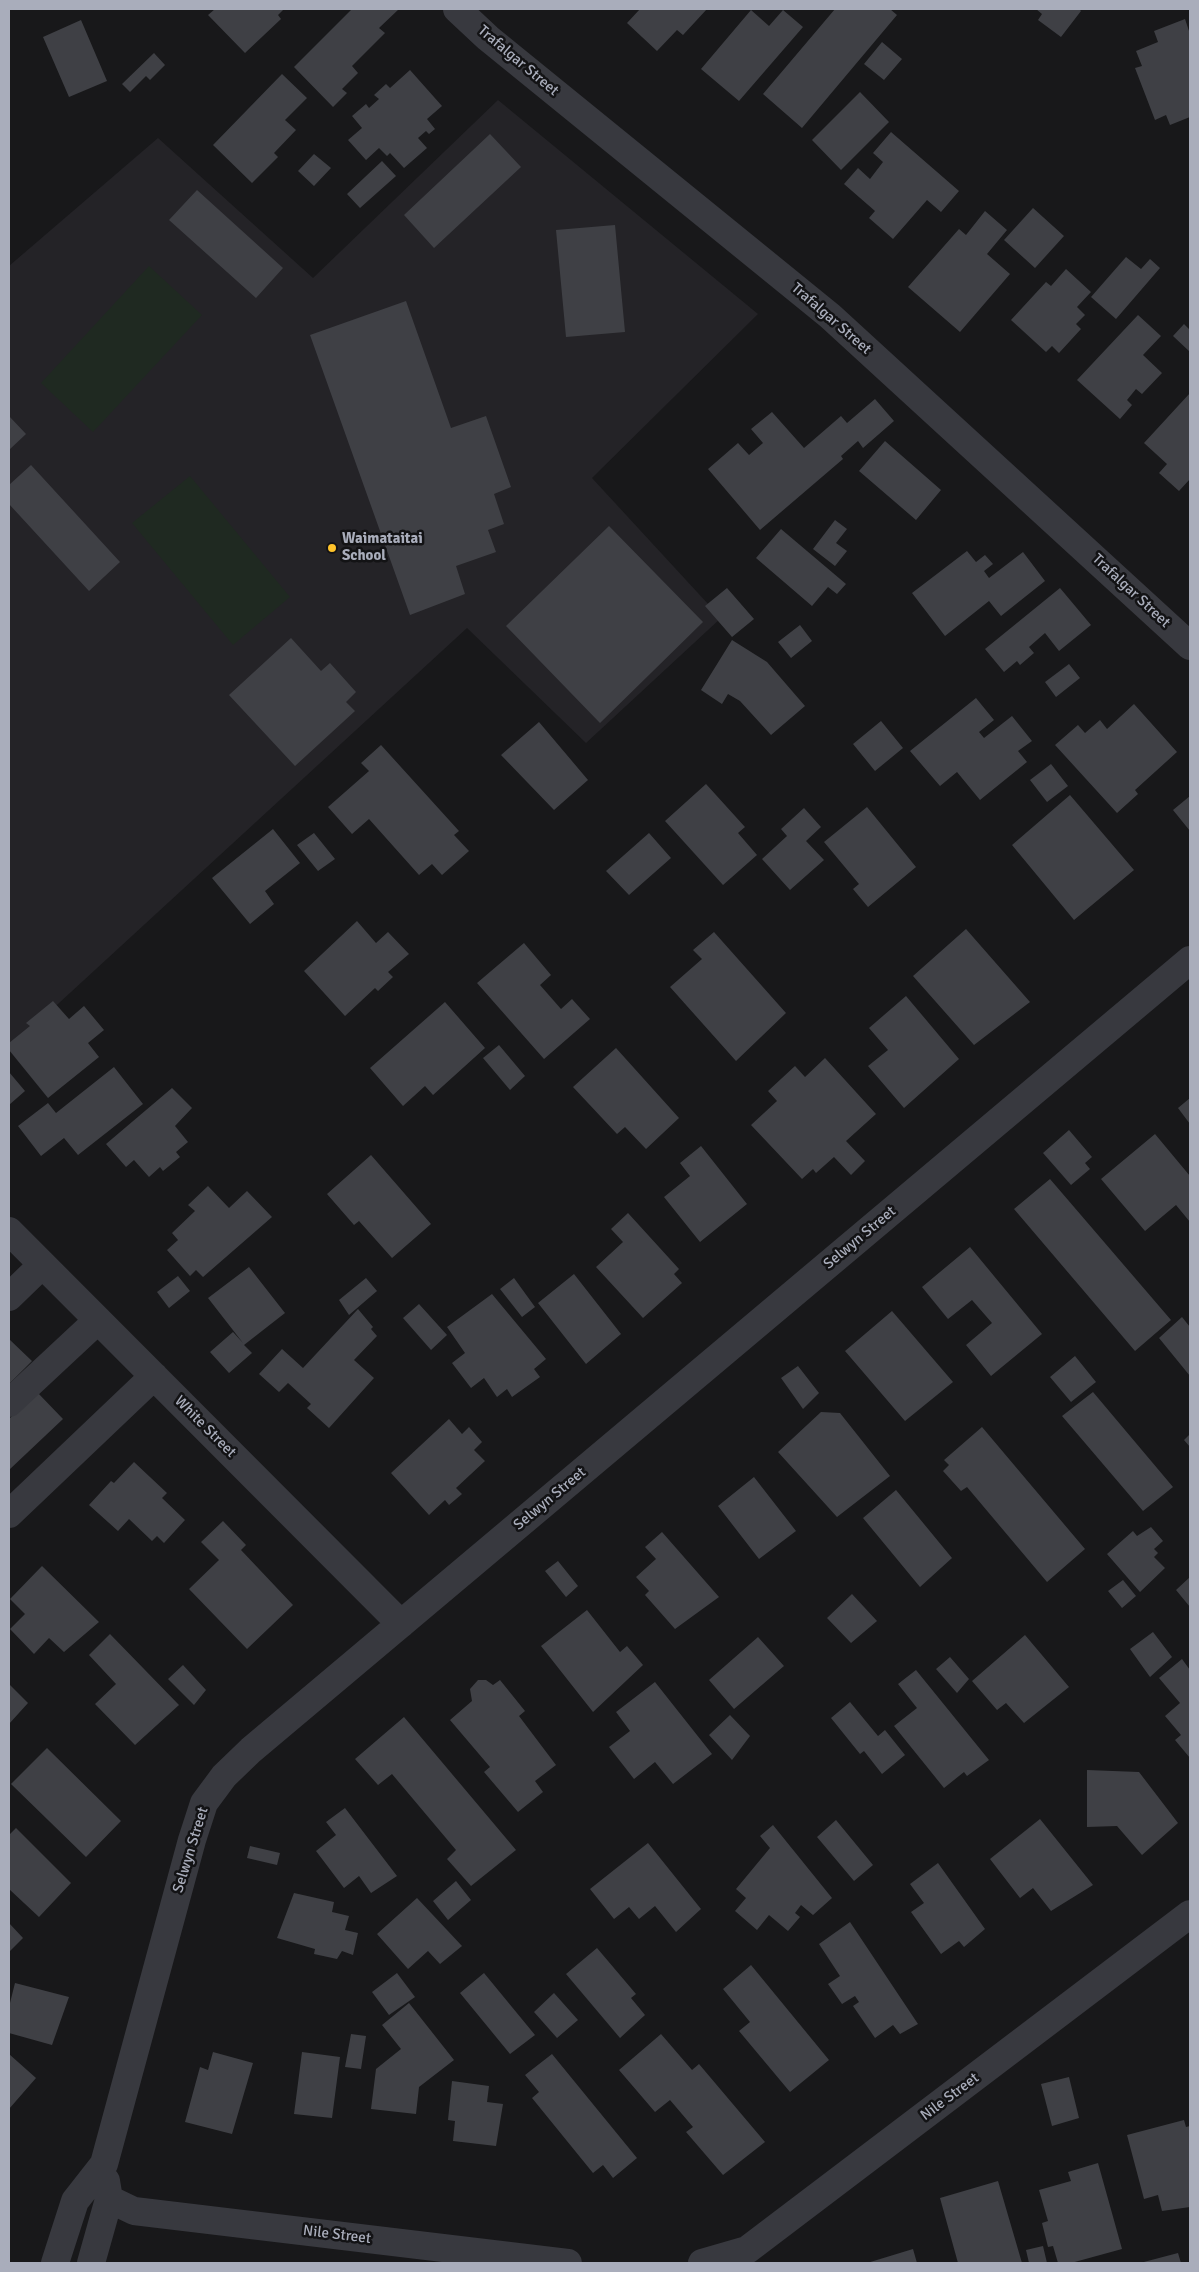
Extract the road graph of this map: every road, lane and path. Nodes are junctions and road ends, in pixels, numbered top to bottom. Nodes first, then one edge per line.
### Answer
1 (457, 9) edge
2 (1190, 646) edge
3 (1190, 960) edge
4 (9, 1231) edge
5 (42, 1264) junction
6 (9, 1297) edge
7 (98, 1320) junction
8 (154, 1376) junction
9 (9, 1404) edge
10 (9, 1514) edge
11 (401, 1624) junction
12 (1190, 1914) edge
13 (104, 2164) junction
14 (109, 2200) junction
15 (55, 2263) edge
16 (90, 2263) edge
17 (568, 2263) edge
18 (702, 2263) edge

1 - 2 street, Trafalgar Street
3 - 11 street, Selwyn Street
4 - 5 street, White Street
5 - 6 street
5 - 7 street, White Street
7 - 8 street, White Street
7 - 9 street
8 - 10 street
8 - 11 street, White Street
11 - 13 street, Selwyn Street
12 - 18 street, Nile Street
13 - 14 street, Selwyn Street
13 - 15 street, Selwyn Street
14 - 16 street, Selwyn Street
14 - 17 street, Nile Street

